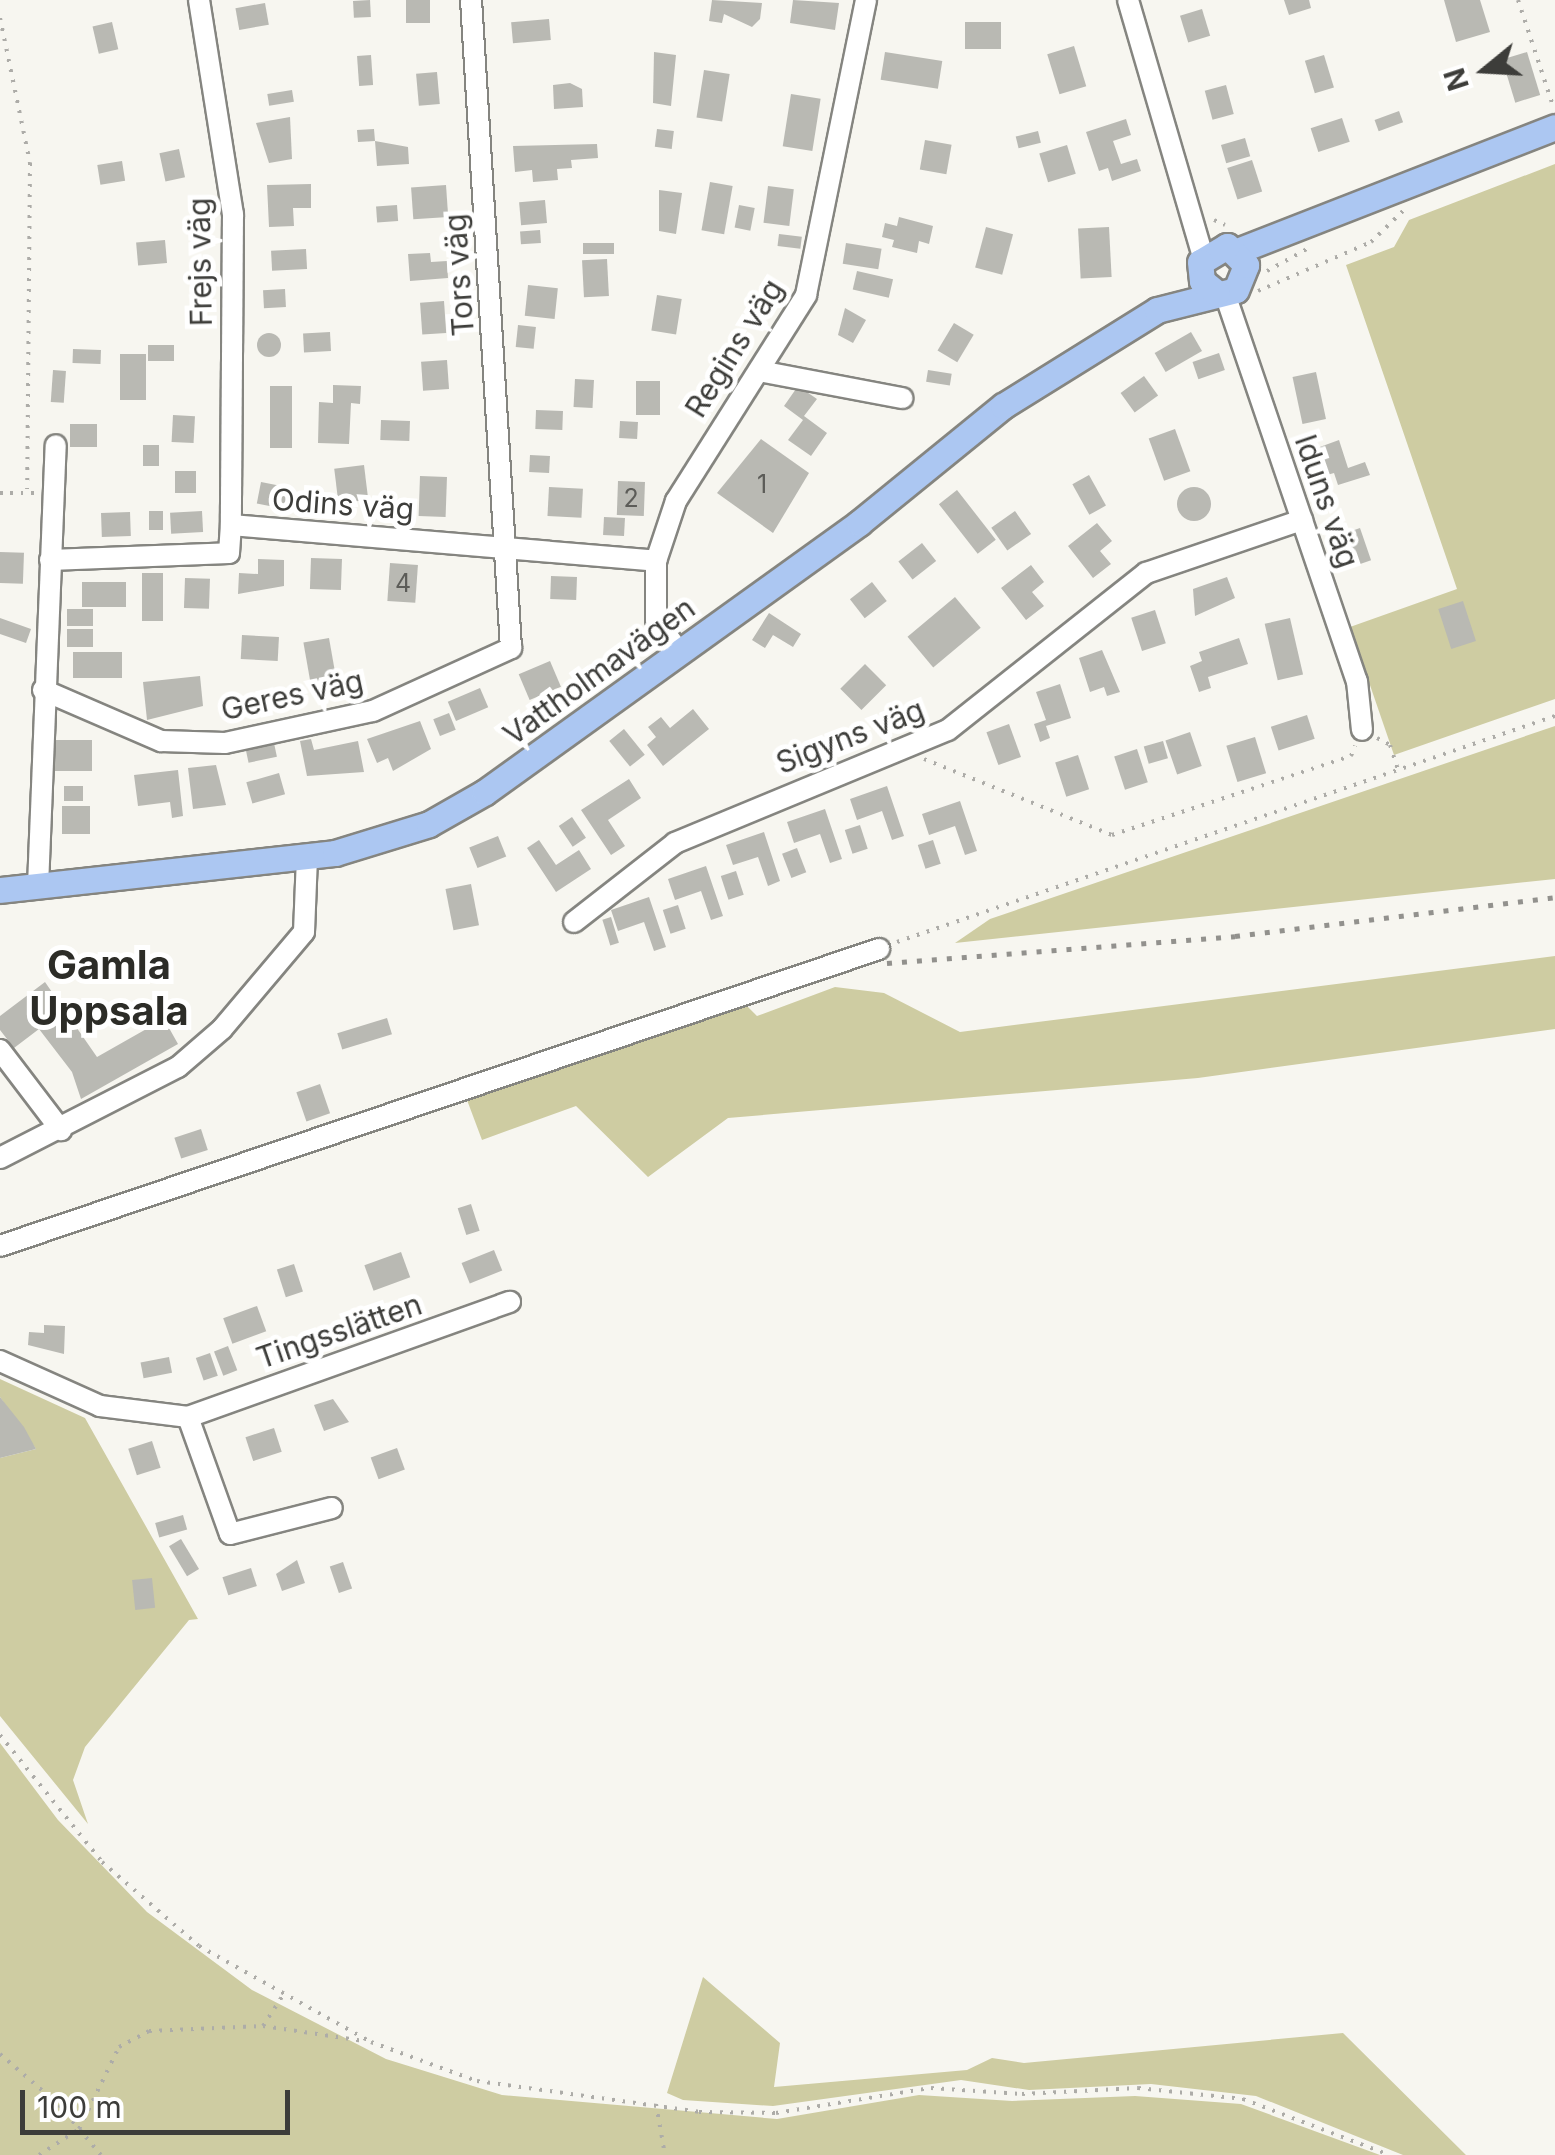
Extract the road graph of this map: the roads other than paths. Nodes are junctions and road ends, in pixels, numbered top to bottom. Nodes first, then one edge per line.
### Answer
1 (198, 0) edge
2 (472, 0) edge
3 (866, 0) edge
4 (1128, 0) edge
5 (1555, 127) edge
6 (1228, 265) junction
7 (1221, 293) junction
8 (1157, 310) junction
9 (759, 371) junction
10 (902, 398) dead end
11 (56, 445) dead end
12 (1302, 520) junction
13 (232, 525) junction
14 (506, 547) junction
15 (50, 560) junction
16 (656, 561) junction
17 (680, 653) junction
18 (43, 690) junction
19 (1362, 730) road end
20 (307, 856) junction
21 (38, 886) junction
22 (0, 890) edge
23 (574, 922) dead end
24 (879, 949) road end
25 (0, 1050) edge
26 (60, 1130) junction
27 (0, 1158) edge
28 (0, 1246) edge
29 (510, 1302) dead end
30 (0, 1361) edge
31 (188, 1416) junction
32 (332, 1508) dead end

1 - 13 street, Frejs väg
2 - 14 street, Tors väg
3 - 9 street, Regins väg
4 - 6 street
5 - 6 main road, Vattholmavägen
6 - 7 main road
6 - 7 main road
6 - 8 main road, Vattholmavägen
7 - 8 main road, Vattholmavägen
7 - 12 street, Iduns väg
8 - 17 main road, Vattholmavägen
9 - 10 street
9 - 16 street, Regins väg
11 - 15 street
12 - 19 street, Iduns väg
12 - 23 street, Sigyns väg
13 - 14 street, Odins väg
13 - 15 street, Odins väg
14 - 16 street, Odins väg
14 - 18 street, Geres väg
15 - 18 street
16 - 17 street, Regins väg
17 - 20 main road, Vattholmavägen
18 - 21 street
20 - 21 main road, Vattholmavägen
20 - 26 street
21 - 22 main road, Vattholmavägen
24 - 28 street
25 - 26 street
26 - 27 street
29 - 31 street, Tingsslätten
30 - 31 street, Tingsslätten
31 - 32 street

